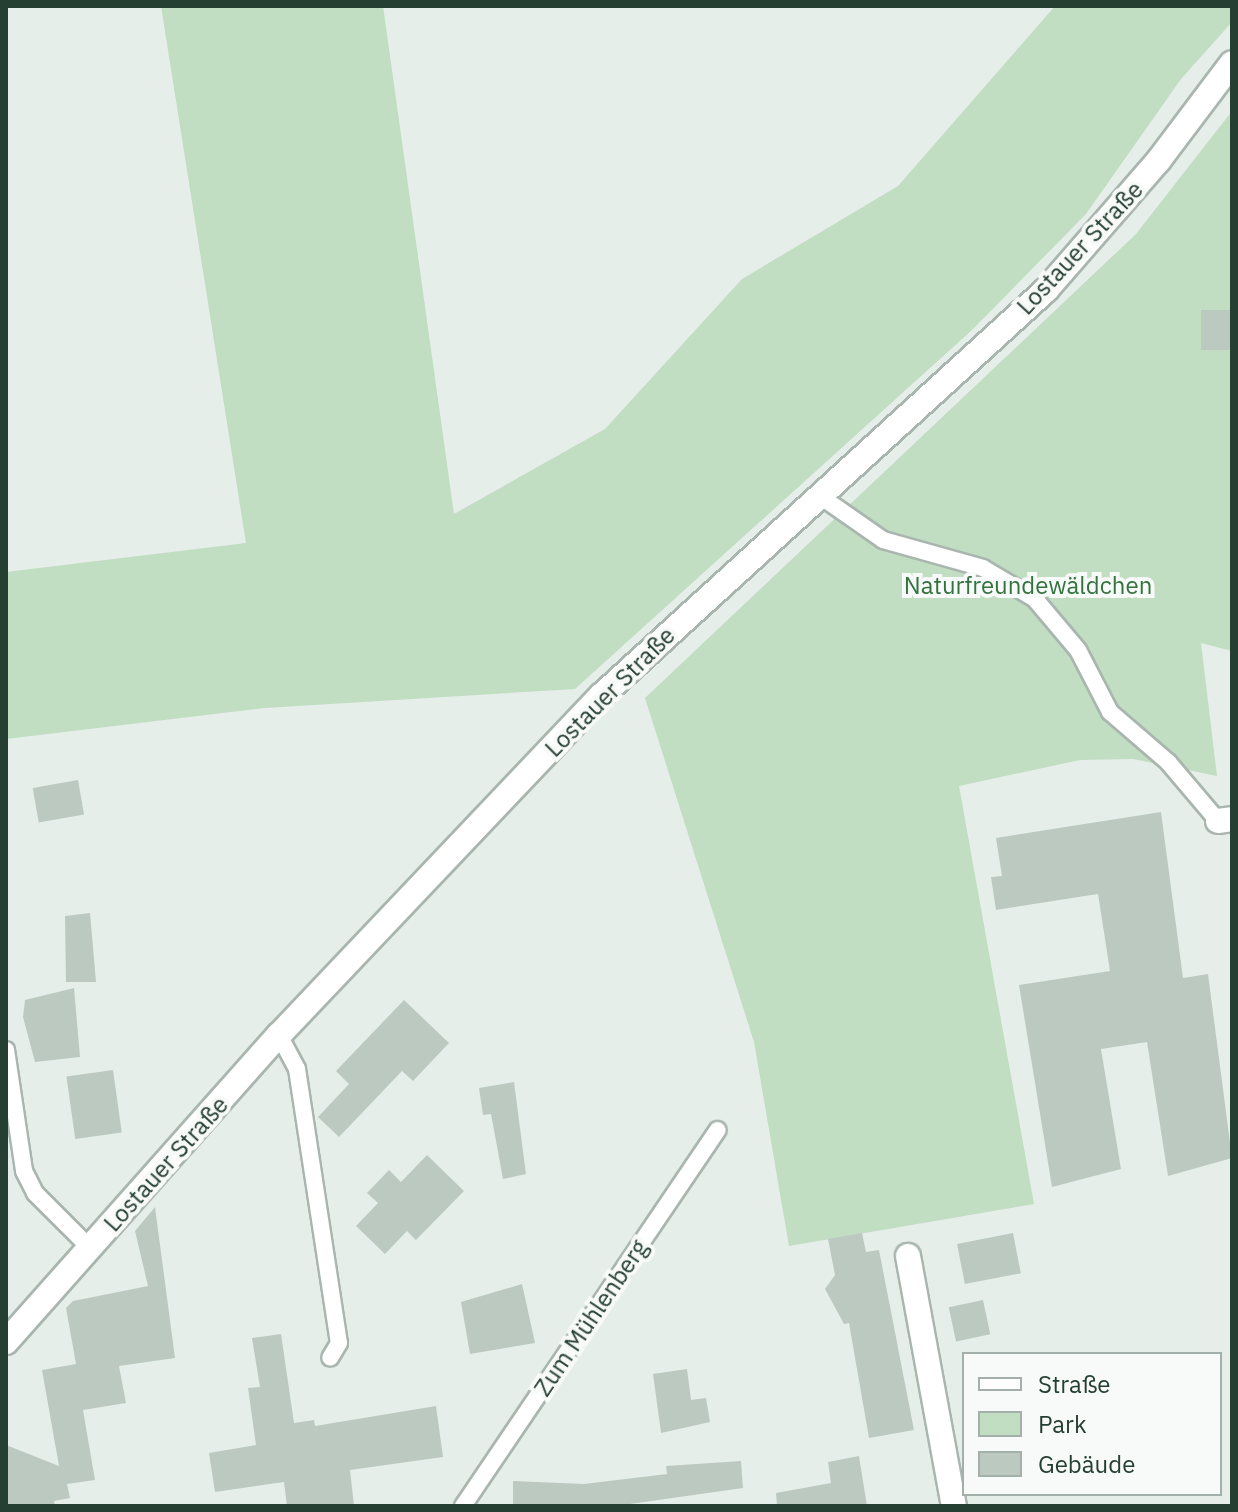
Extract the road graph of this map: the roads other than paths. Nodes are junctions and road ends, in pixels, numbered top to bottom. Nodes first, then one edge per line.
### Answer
1 (1232, 63) edge
2 (820, 496) junction
3 (1225, 820) edge
4 (279, 1035) junction
5 (6, 1050) edge
6 (718, 1130) dead end
7 (13, 1151) edge
8 (90, 1248) junction
9 (908, 1256) dead end
10 (6, 1342) edge
11 (330, 1358) dead end
12 (463, 1506) edge
13 (954, 1506) edge

1 - 2 street, Lostauer Straße
2 - 3 lane
2 - 4 street, Lostauer Straße
4 - 8 street, Lostauer Straße
4 - 11 lane
5 - 7 lane
6 - 12 lane, Zum Mühlenberg
7 - 8 lane
8 - 10 street, Lostauer Straße
9 - 13 street

